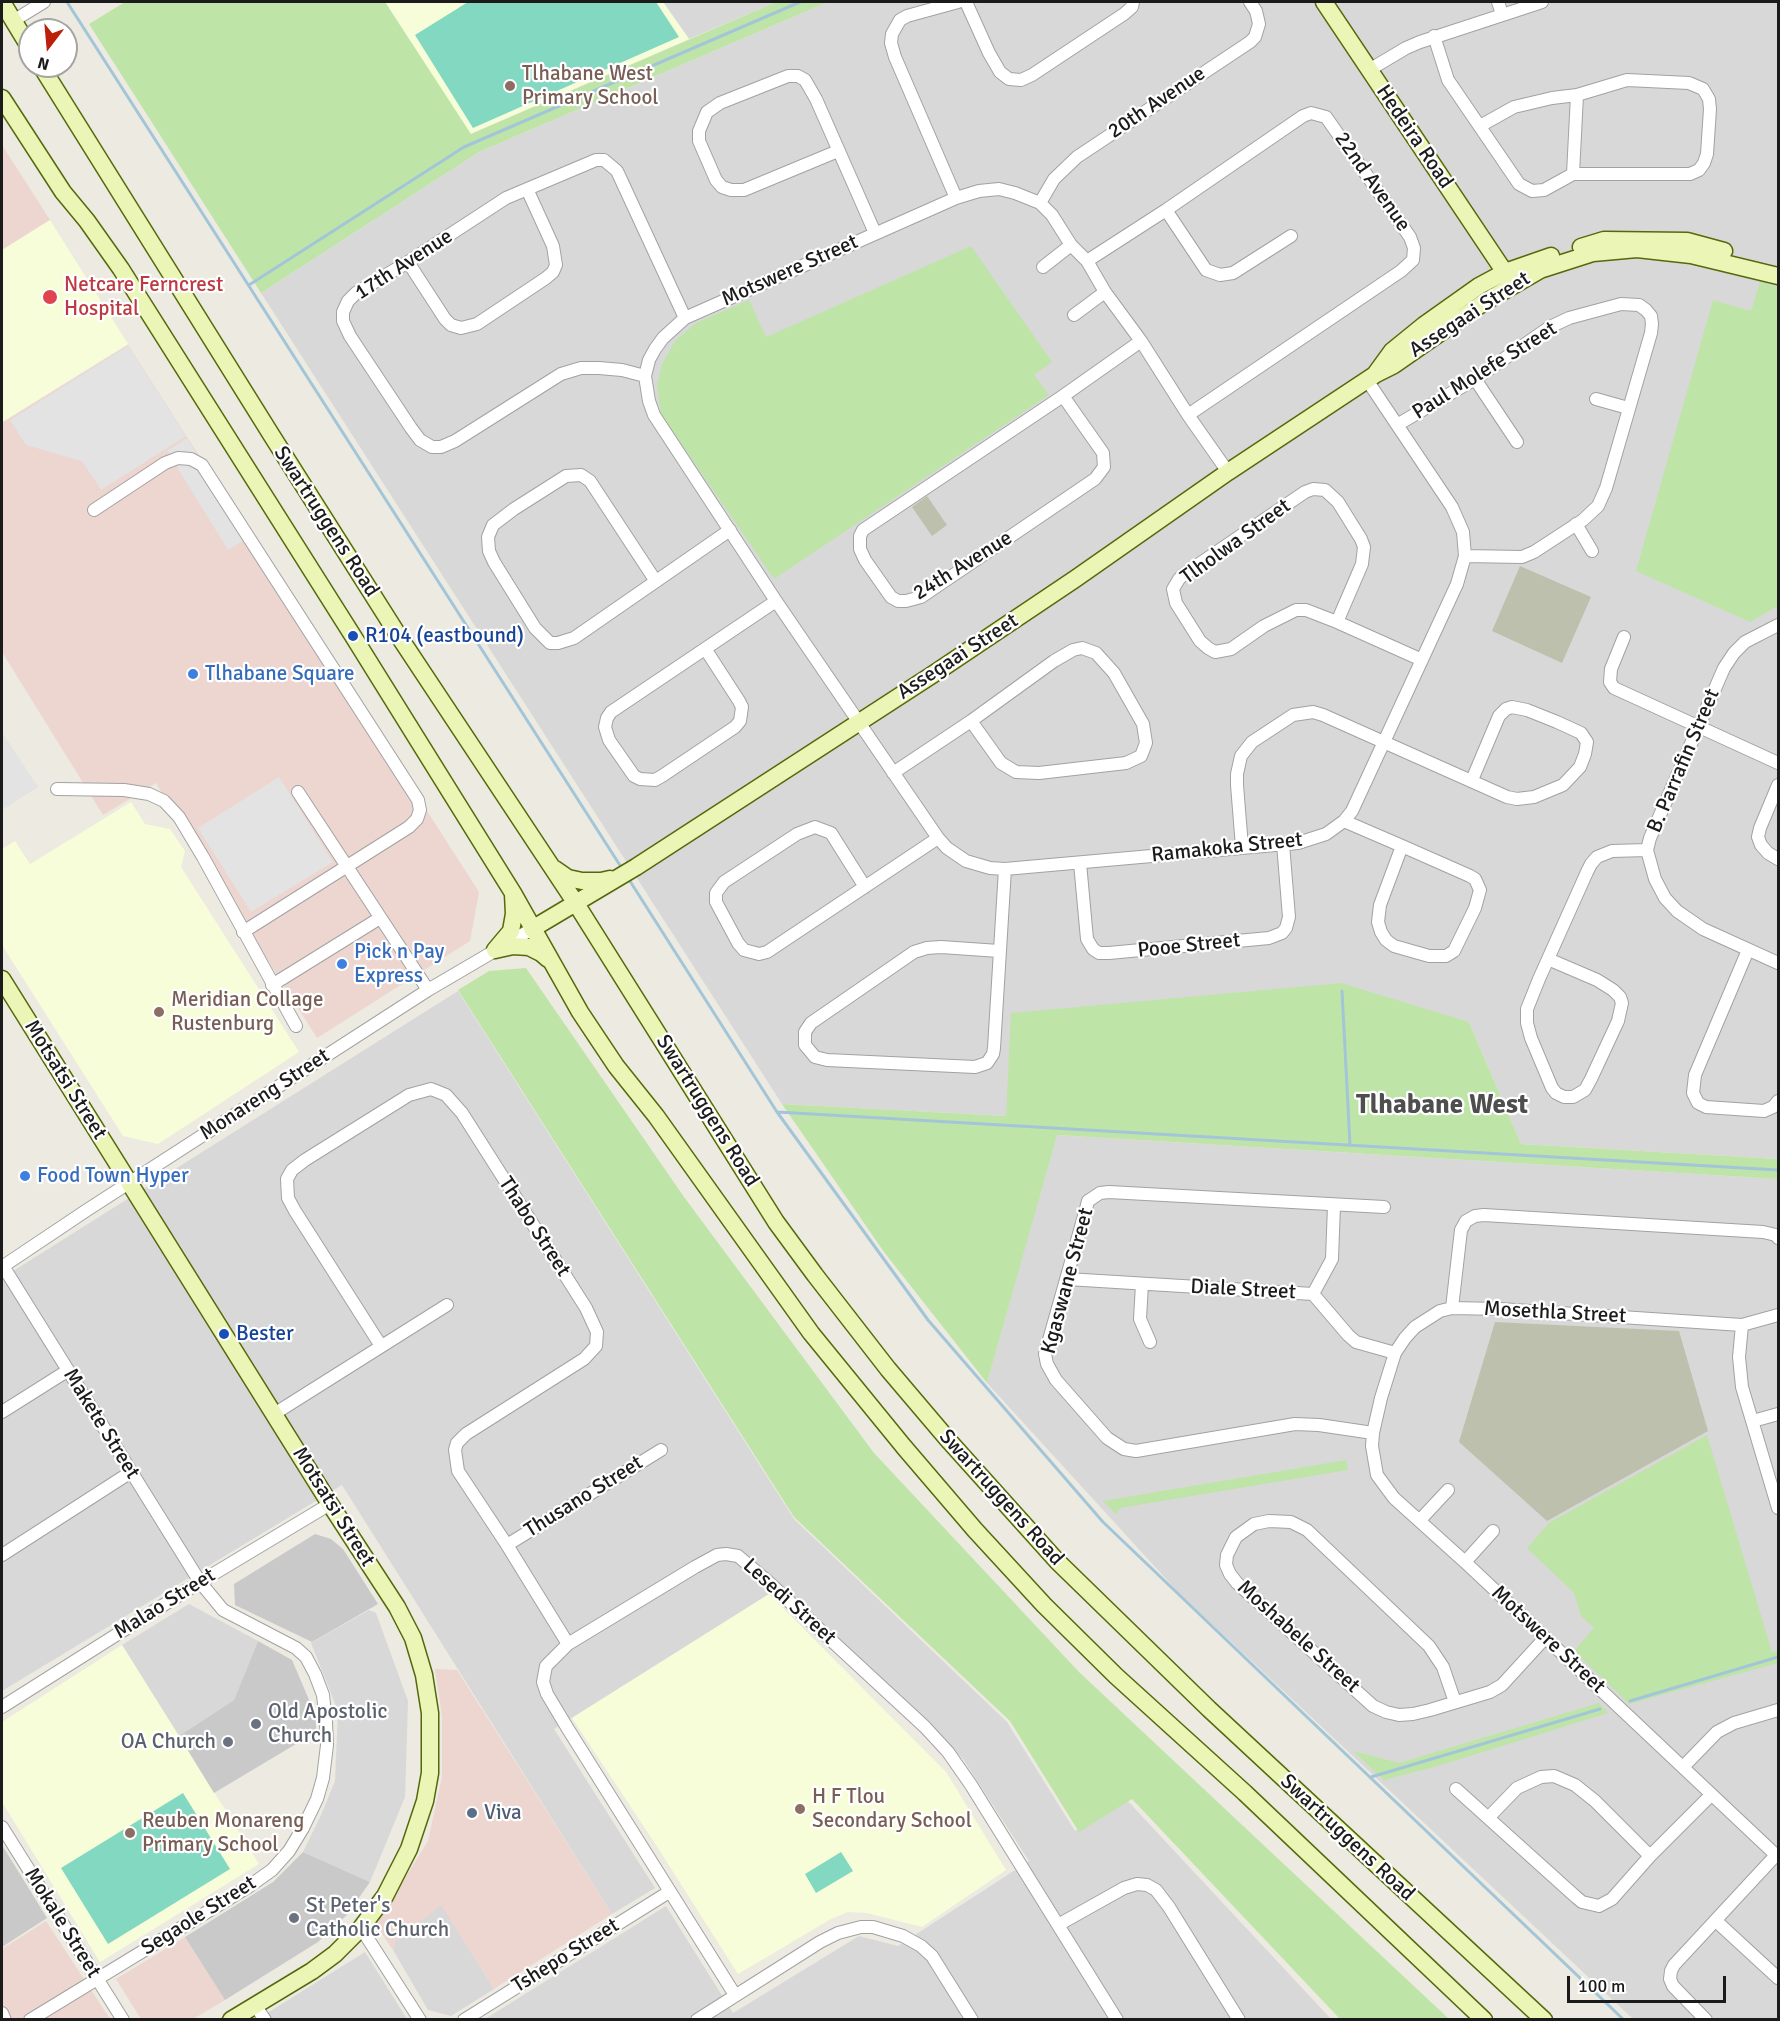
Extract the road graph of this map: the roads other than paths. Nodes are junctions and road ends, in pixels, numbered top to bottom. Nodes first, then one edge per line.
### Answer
1 (44, 2) edge
2 (958, 2) edge
3 (966, 2) edge
4 (1133, 2) edge
5 (1250, 2) edge
6 (1324, 2) edge
7 (1498, 2) edge
8 (1542, 2) edge
9 (2, 3) edge
10 (1502, 14) junction
11 (7, 25) edge
12 (18, 36) edge
13 (1434, 36) junction
14 (1369, 70) junction
15 (48, 78) edge
16 (1577, 95) junction
17 (2, 98) edge
18 (1480, 126) junction
19 (838, 151) junction
20 (1573, 174) junction
21 (527, 189) junction
22 (956, 198) junction
23 (1040, 203) junction
24 (1166, 210) junction
25 (874, 233) junction
26 (1291, 236) dead end
27 (1071, 245) junction
28 (1087, 261) junction
29 (408, 262) junction
30 (1779, 266) edge
31 (1043, 267) dead end
32 (1779, 276) edge
33 (1510, 279) junction
34 (1105, 292) junction
35 (1074, 315) dead end
36 (685, 318) junction
37 (1141, 341) junction
38 (645, 376) junction
39 (1372, 377) junction
40 (1475, 379) junction
41 (1063, 396) junction
42 (1596, 399) dead end
43 (1628, 408) junction
44 (1188, 415) junction
45 (1398, 426) junction
46 (1517, 442) dead end
47 (1228, 472) junction
48 (94, 510) dead end
49 (1576, 524) junction
50 (730, 530) junction
51 (1592, 551) dead end
52 (1466, 556) junction
53 (655, 580) junction
54 (776, 601) junction
55 (1337, 622) junction
56 (1779, 625) edge
57 (1624, 637) dead end
58 (705, 650) junction
59 (1422, 660) junction
60 (971, 721) junction
61 (859, 722) junction
62 (1698, 728) junction
63 (1385, 741) junction
64 (1779, 764) edge
65 (893, 772) junction
66 (1472, 780) junction
67 (1779, 785) edge
68 (57, 789) dead end
69 (298, 792) dead end
70 (1344, 821) junction
71 (938, 838) junction
72 (1283, 844) junction
73 (1402, 846) junction
74 (1242, 847) junction
75 (1647, 850) junction
76 (1779, 859) edge
77 (546, 860) junction
78 (1080, 863) junction
79 (346, 866) junction
80 (1005, 869) junction
81 (617, 877) junction
82 (864, 886) junction
83 (513, 893) junction
84 (575, 902) junction
85 (380, 918) junction
86 (532, 929) junction
87 (243, 932) junction
88 (495, 950) junction
89 (1748, 950) junction
90 (999, 951) junction
91 (1548, 959) junction
92 (553, 963) junction
93 (1779, 963) edge
94 (2, 979) edge
95 (272, 985) junction
96 (428, 990) junction
97 (297, 1026) dead end
98 (1779, 1101) edge
99 (130, 1182) junction
100 (1334, 1205) junction
101 (1384, 1207) dead end
102 (1779, 1238) edge
103 (2, 1267) edge
104 (1067, 1279) junction
105 (1142, 1284) junction
106 (1313, 1294) junction
107 (447, 1305) dead end
108 (1452, 1308) junction
109 (1779, 1315) edge
110 (1742, 1325) junction
111 (1150, 1342) dead end
112 (381, 1346) junction
113 (1395, 1353) junction
114 (67, 1371) junction
115 (1381, 1398) joint
116 (2, 1412) edge
117 (274, 1414) junction
118 (1779, 1414) edge
119 (1752, 1420) junction
120 (1373, 1433) junction
121 (661, 1450) dead end
122 (131, 1472) junction
123 (1448, 1490) dead end
124 (330, 1504) junction
125 (1779, 1508) edge
126 (1420, 1520) junction
127 (1493, 1531) dead end
128 (507, 1545) junction
129 (2, 1555) edge
130 (1465, 1562) junction
131 (200, 1582) junction
132 (1545, 1638) junction
133 (568, 1644) junction
134 (1455, 1702) junction
135 (2, 1707) edge
136 (1779, 1710) edge
137 (1683, 1767) junction
138 (1456, 1788) dead end
139 (1711, 1794) junction
140 (1489, 1817) junction
141 (2, 1827) edge
142 (1650, 1856) junction
143 (1777, 1856) edge
144 (669, 1892) junction
145 (1716, 1921) junction
146 (1058, 1925) junction
147 (361, 1928) junction
148 (1779, 1978) edge
149 (96, 1979) junction
150 (735, 1995) junction
151 (260, 2012) edge
152 (2, 2013) edge
153 (5, 2019) edge
154 (30, 2019) edge
155 (123, 2019) edge
156 (231, 2019) edge
157 (420, 2019) edge
158 (464, 2019) edge
159 (697, 2019) edge
160 (972, 2019) edge
161 (1117, 2019) edge
162 (1239, 2019) edge
163 (1484, 2019) edge
164 (1544, 2019) edge
165 (1706, 2019) edge

1 - 11 street
2 - 22 street
3 - 4 street
5 - 23 street, 20th Avenue
6 - 14 main road, Hedeira Road
7 - 10 street
8 - 10 street
9 - 11 main road
10 - 13 street
11 - 12 main road
13 - 14 street
13 - 18 street
14 - 33 main road, Hedeira Road
15 - 77 main road, Swartruggens Road
16 - 18 street
16 - 20 street
16 - 20 street
17 - 83 main road, Swartruggens Road
18 - 20 street
19 - 19 street
19 - 25 street
21 - 29 street, 17th Avenue
21 - 29 street
21 - 36 street, 17th Avenue
22 - 23 street, Motswere Street
22 - 25 street, Motswere Street
23 - 27 street, Motswere Street
24 - 26 street
24 - 28 street, 22nd Avenue
24 - 44 street, 22nd Avenue
25 - 36 street, Motswere Street
27 - 28 street, Motswere Street
27 - 31 street
28 - 34 street, Motswere Street
29 - 38 street, 17th Avenue
30 - 33 main road, Assegaai Street
32 - 33 main road, Assegaai Street
33 - 39 main road, Assegaai Street
34 - 35 street
34 - 37 street, Motswere Street
36 - 38 street, Motswere Street
37 - 41 street, 24th Avenue
37 - 44 street, Motswere Street
38 - 50 street
39 - 45 street, Ramakoka Street
39 - 47 main road, Assegaai Street
40 - 43 street, Paul Molefe Street
40 - 45 street, Paul Molefe Street
40 - 46 street
41 - 41 street, 24th Avenue
42 - 43 street
43 - 49 street, Paul Molefe Street
44 - 47 street, Motswere Street
45 - 52 street, Ramakoka Street
47 - 61 main road, Assegaai Street
48 - 79 street
49 - 51 street
49 - 52 street, Paul Molefe Street
50 - 53 street
50 - 54 street
52 - 59 street, Ramakoka Street
53 - 53 street
54 - 58 street
54 - 61 street
55 - 55 street, Tlholwa Street
55 - 59 street, Tlholwa Street
56 - 62 street, B. Parrafin Street
57 - 62 street
58 - 58 street
59 - 63 street, Ramakoka Street
60 - 60 street
60 - 65 street
61 - 65 street, Ramakoka Street
61 - 81 main road, Assegaai Street
62 - 64 street
62 - 75 street, B. Parrafin Street
63 - 66 street
63 - 70 street, Ramakoka Street
63 - 74 street
65 - 71 street, Ramakoka Street
66 - 66 street
67 - 76 street
68 - 87 street
69 - 79 street
70 - 72 street, Ramakoka Street
70 - 73 street
71 - 80 street, Ramakoka Street
71 - 82 street
72 - 74 street, Ramakoka Street
72 - 78 street, Pooe Street
73 - 73 street
74 - 78 street, Ramakoka Street
75 - 89 street, B. Parrafin Street
75 - 91 street
77 - 81 main road
77 - 84 main road, Swartruggens Road
78 - 80 street, Ramakoka Street
79 - 85 street
79 - 87 street
80 - 90 street
81 - 84 main road, Assegaai Street
82 - 82 street
83 - 86 main road, Swartruggens Road
83 - 88 main road
84 - 86 main road, Assegaai Street
84 - 164 main road, Swartruggens Road
85 - 95 street
85 - 96 street
86 - 88 street, Monareng Street
86 - 92 main road, Swartruggens Road
87 - 95 street
88 - 92 main road
88 - 96 street, Monareng Street
89 - 93 street, B. Parrafin Street
89 - 98 street
90 - 90 street
91 - 91 street
92 - 163 main road, Swartruggens Road
94 - 99 main road, Motsatsi Street
95 - 97 street
96 - 99 street, Monareng Street
99 - 103 street, Monareng Street
99 - 117 main road, Motsatsi Street
100 - 101 street, Kgaswane Street
100 - 104 street, Kgaswane Street
100 - 106 street
102 - 108 street
103 - 114 street, Makete Street
104 - 105 street, Diale Street
104 - 120 street, Kgaswane Street
105 - 106 street, Diale Street
105 - 111 street
106 - 113 street, Diale Street
107 - 112 street
108 - 110 street, Mosethla Street
108 - 113 street, Mosethla Street
109 - 110 street, Mosethla Street
110 - 119 street
112 - 117 street
112 - 128 street, Thabo Street
113 - 115 street, Mosethla Street
114 - 116 street
114 - 122 street, Makete Street
115 - 120 street, Motswere Street
117 - 124 main road, Motsatsi Street
118 - 119 street
119 - 125 street
120 - 126 street, Motswere Street
121 - 128 street, Thusano Street
122 - 129 street
122 - 131 street, Makete Street
123 - 126 street
124 - 131 street, Malao Street
124 - 147 main road, Motsatsi Street
126 - 130 street, Motswere Street
127 - 130 street
128 - 133 street, Thabo Street
130 - 132 street, Motswere Street
131 - 135 street, Malao Street
131 - 149 street, Segaole Street
132 - 134 street, Moshabele Street
132 - 137 street, Motswere Street
133 - 144 street, Lesedi Street
133 - 146 street, Lesedi Street
134 - 134 street, Moshabele Street
136 - 137 street
137 - 139 street, Motswere Street
138 - 140 street
139 - 142 street
139 - 143 street, Motswere Street
140 - 142 street
140 - 142 street
141 - 149 street, Mokale Street
143 - 145 street
144 - 150 street, Lesedi Street
144 - 158 street, Tshepo Street
145 - 148 street
145 - 165 street
146 - 161 street, Lesedi Street
146 - 162 street
147 - 151 main road, Motsatsi Street
147 - 157 street
149 - 154 street, Segaole Street
149 - 155 street, Mokale Street
150 - 159 street
150 - 160 street
151 - 156 main road, Motsatsi Street
152 - 153 street

